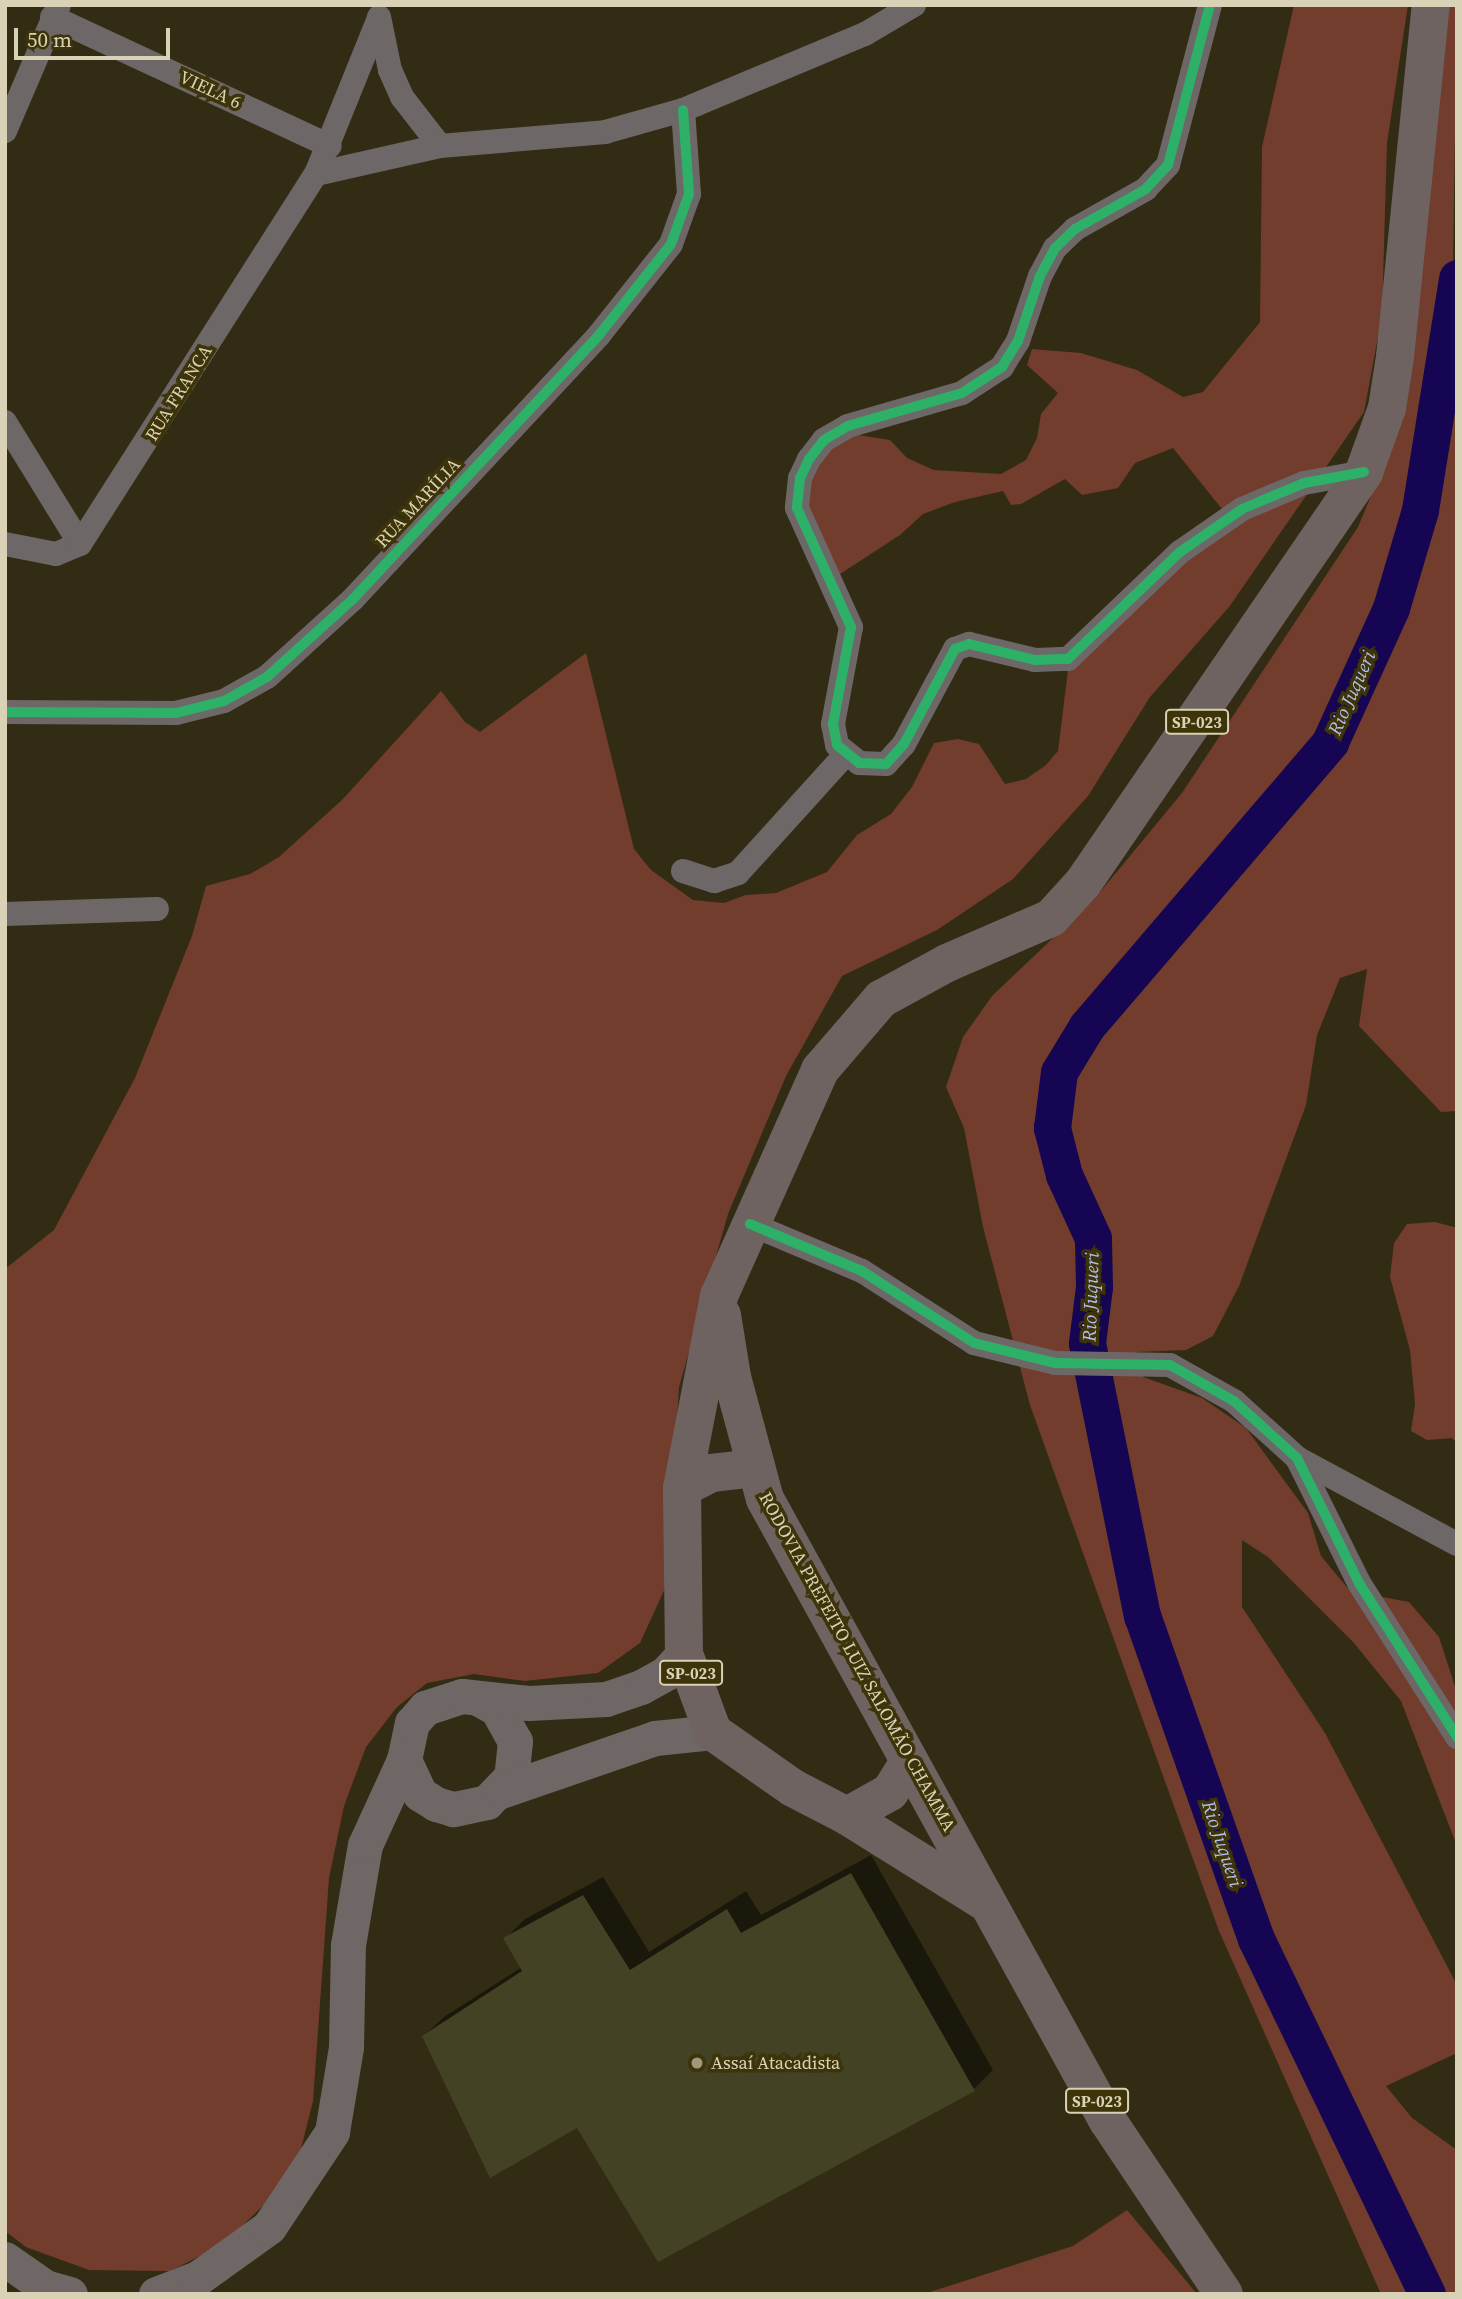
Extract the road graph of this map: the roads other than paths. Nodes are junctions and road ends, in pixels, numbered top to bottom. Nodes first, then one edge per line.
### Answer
1 (914, 5) edge
2 (1210, 5) edge
3 (1431, 5) edge
4 (56, 11) edge
5 (380, 12) edge
6 (683, 110) junction
7 (5, 131) edge
8 (330, 146) junction
9 (440, 146) junction
10 (316, 174) junction
11 (5, 422) edge
12 (1364, 472) junction
13 (5, 544) edge
14 (80, 544) junction
15 (5, 712) edge
16 (845, 755) junction
17 (683, 872) dead end
18 (157, 909) dead end
19 (5, 914) edge
20 (750, 1224) junction
21 (719, 1296) junction
22 (1297, 1458) junction
23 (755, 1468) junction
24 (682, 1488) junction
25 (1457, 1544) edge
26 (684, 1654) junction
27 (481, 1700) junction
28 (713, 1732) junction
29 (1457, 1737) edge
30 (404, 1760) junction
31 (909, 1762) junction
32 (501, 1791) junction
33 (847, 1816) junction
34 (983, 1901) junction
35 (5, 2259) edge
36 (70, 2294) edge
37 (156, 2294) edge
38 (1224, 2294) edge

1 - 6 street
2 - 16 street
3 - 12 main road, SP-023
4 - 7 street
4 - 8 street, VIELA 6
5 - 8 street, RUA FRANCA
5 - 9 street
6 - 9 street
6 - 15 street, RUA MARÍLIA
8 - 10 street, RUA FRANCA
9 - 10 street
10 - 14 street, RUA FRANCA
11 - 14 street
12 - 16 street
12 - 20 main road, SP-023
13 - 14 street
16 - 17 street
18 - 19 street
20 - 21 main road, SP-023
20 - 22 street
21 - 23 main road, RODOVIA PREFEITO LUIZ SALOMÃO CHAMMA / SP-023
21 - 24 main road, SP-023
22 - 25 street
22 - 29 street
23 - 24 main road
23 - 31 main road, RODOVIA PREFEITO LUIZ SALOMÃO CHAMMA / SP-023
24 - 26 main road, SP-023
26 - 27 main road
26 - 28 main road, SP-023
27 - 30 main road
27 - 32 main road
28 - 32 main road
28 - 33 main road, RODOVIA PREFEITO LUIZ SALOMÃO CHAMMA / SP-023
30 - 32 main road
30 - 37 main road
31 - 33 main road
31 - 34 main road, RODOVIA PREFEITO LUIZ SALOMÃO CHAMMA / SP-023
33 - 34 main road, RODOVIA PREFEITO LUIZ SALOMÃO CHAMMA / SP-023
34 - 38 main road, RODOVIA PREFEITO LUIZ SALOMÃO CHAMMA / SP-023
35 - 36 main road

